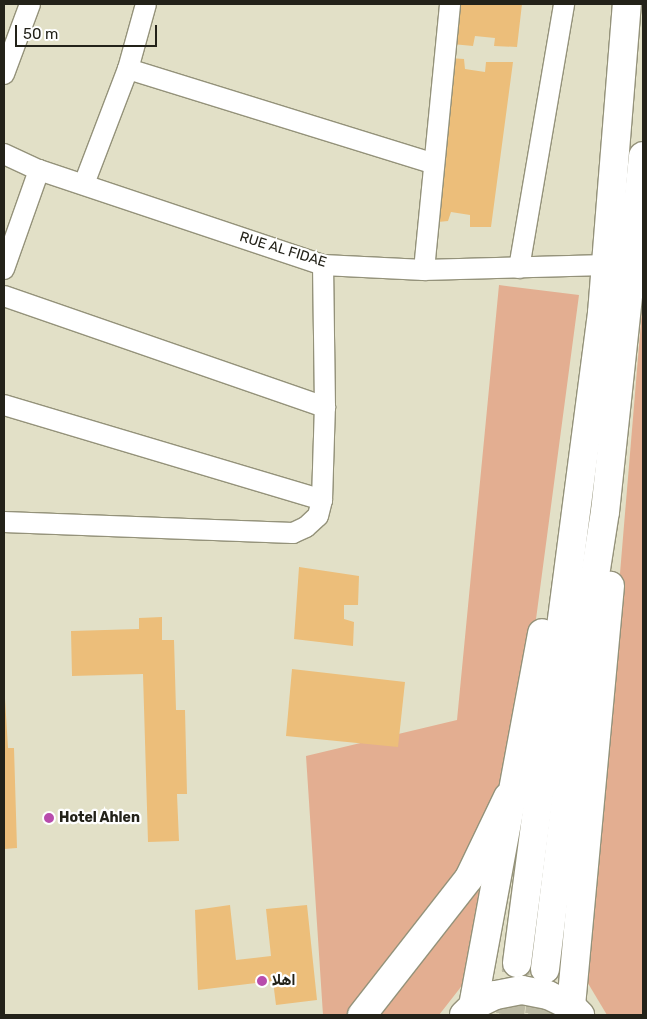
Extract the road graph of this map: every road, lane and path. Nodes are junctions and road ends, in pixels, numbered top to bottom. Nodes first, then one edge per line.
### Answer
1 (30, 4) edge
2 (146, 4) edge
3 (450, 4) edge
4 (564, 4) edge
5 (627, 4) edge
6 (128, 69) junction
7 (4, 74) edge
8 (4, 154) edge
9 (643, 156) edge
10 (432, 163) junction
11 (39, 170) junction
12 (84, 184) junction
13 (323, 265) junction
14 (605, 265) junction
15 (519, 268) junction
16 (4, 269) edge
17 (424, 270) junction
18 (4, 296) edge
19 (4, 405) edge
20 (325, 407) junction
21 (322, 500) junction
22 (605, 512) junction
23 (4, 522) edge
24 (573, 524) junction
25 (514, 784) junction
26 (517, 963) tunnel mouth
27 (545, 969) tunnel mouth
28 (468, 1011) edge
29 (575, 1011) edge
30 (362, 1015) edge

1 - 7 street
2 - 6 street
3 - 10 street
4 - 15 street
5 - 14 main road
6 - 10 street
6 - 12 street
8 - 11 street, RUE AL FIDAE
9 - 22 main road
10 - 17 street
11 - 12 street, RUE AL FIDAE
11 - 16 street
12 - 13 street, RUE AL FIDAE
13 - 17 street, RUE AL FIDAE
13 - 20 street
14 - 15 street, RUE AL FIDAE
14 - 24 main road
15 - 17 street, RUE AL FIDAE
18 - 20 street
19 - 21 street
20 - 21 street
21 - 23 street
22 - 27 main road
22 - 29 main road
24 - 25 main road
24 - 26 main road
25 - 28 main road
25 - 30 main road
28 - 29 main road

